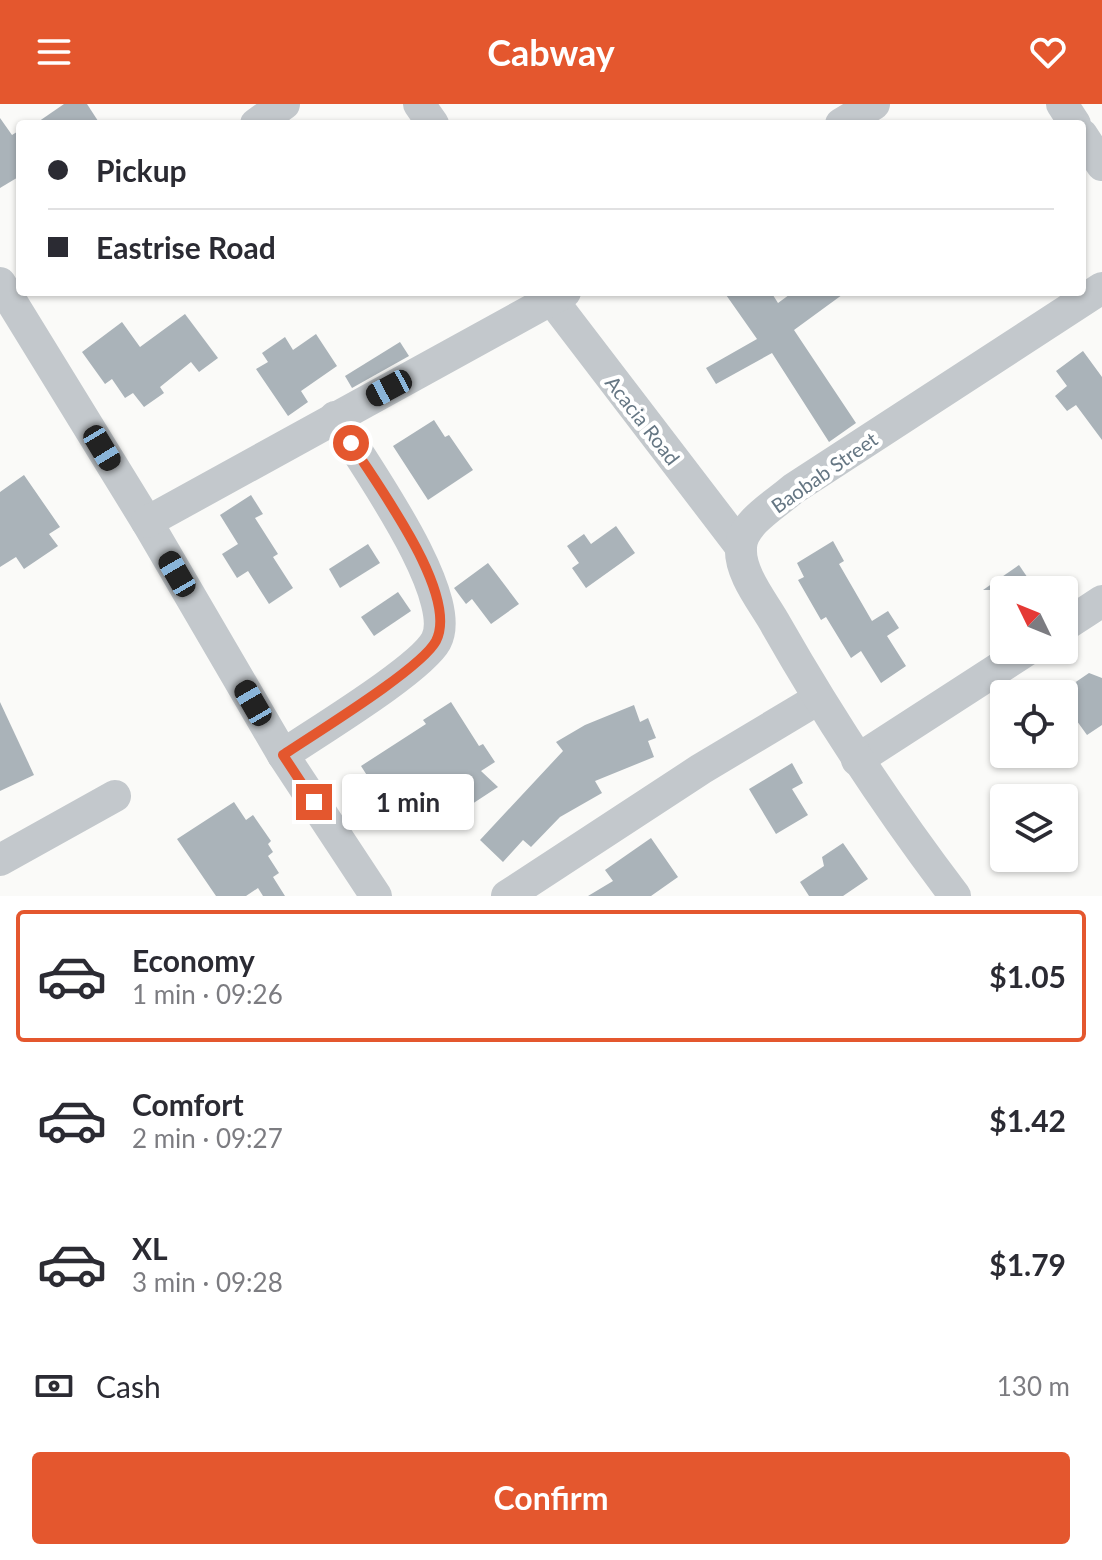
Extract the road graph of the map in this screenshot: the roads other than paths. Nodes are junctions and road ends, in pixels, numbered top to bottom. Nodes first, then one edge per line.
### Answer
1 (284, 104) edge
2 (874, 104) edge
3 (262, 120) edge
4 (848, 120) edge
5 (1086, 141) edge
6 (1102, 165) edge
7 (1102, 288) edge
8 (11, 291) edge
9 (552, 296) edge
10 (555, 296) edge
11 (335, 417) junction
12 (147, 522) junction
13 (741, 547) junction
14 (1102, 601) edge
15 (1078, 617) edge
16 (1005, 664) edge
17 (818, 699) junction
18 (283, 755) junction
19 (857, 760) junction
20 (115, 796) dead end
21 (0, 860) edge
22 (376, 896) edge
23 (507, 896) edge
24 (955, 896) edge

1 - 3 street
2 - 4 street
5 - 6 street
7 - 13 street, Baobab Street
8 - 12 street
9 - 11 street
10 - 13 street, Acacia Road
11 - 12 street
11 - 18 street
12 - 18 street
13 - 17 street
14 - 15 street
16 - 19 street
17 - 19 street
17 - 23 street
18 - 22 street
19 - 24 street
20 - 21 street

